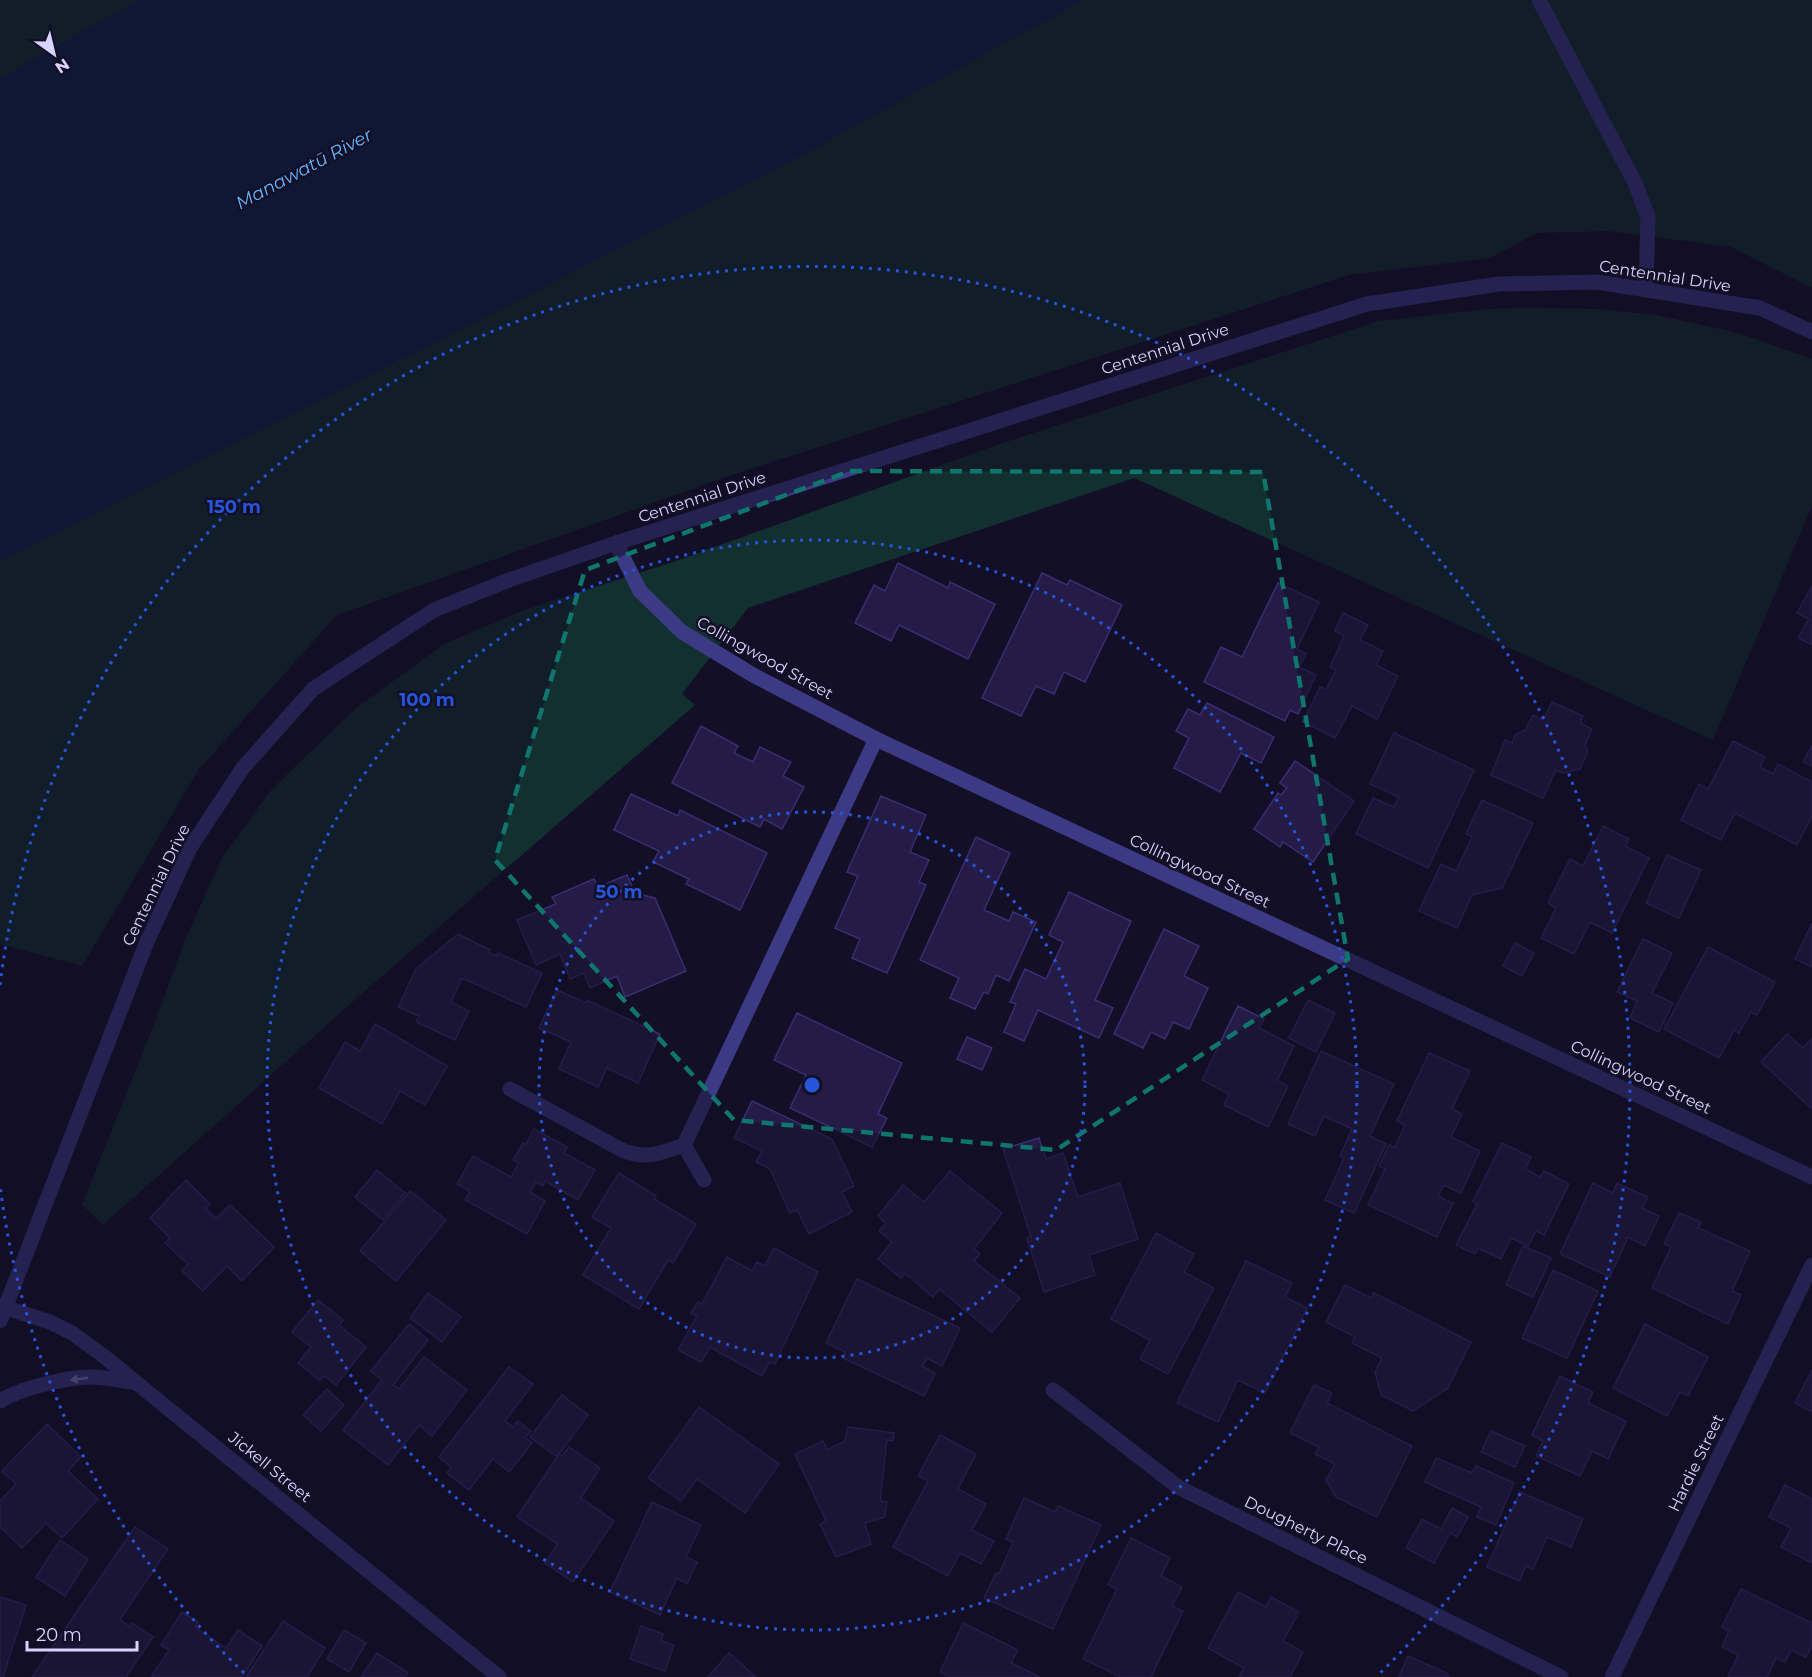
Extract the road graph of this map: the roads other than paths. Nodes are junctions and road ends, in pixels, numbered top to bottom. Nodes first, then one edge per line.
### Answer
1 (1539, 0) edge
2 (1646, 290) junction
3 (1812, 332) edge
4 (616, 543) junction
5 (876, 739) junction
6 (510, 1089) dead end
7 (684, 1145) junction
8 (1812, 1177) edge
9 (704, 1180) dead end
10 (1812, 1265) edge
11 (2, 1312) edge
12 (137, 1383) junction
13 (1053, 1390) dead end
14 (0, 1401) edge
15 (499, 1677) edge
16 (1561, 1677) edge
17 (1612, 1677) edge

1 - 2 street
2 - 3 street, Centennial Drive
2 - 4 street, Centennial Drive
4 - 5 street, Collingwood Street
4 - 11 street, Centennial Drive
5 - 7 street
5 - 8 street, Collingwood Street
6 - 7 street
7 - 9 street
10 - 17 street, Hardie Street
11 - 12 street, Jickell Street
12 -> 14 street
12 - 15 street, Jickell Street
13 - 16 street, Dougherty Place

